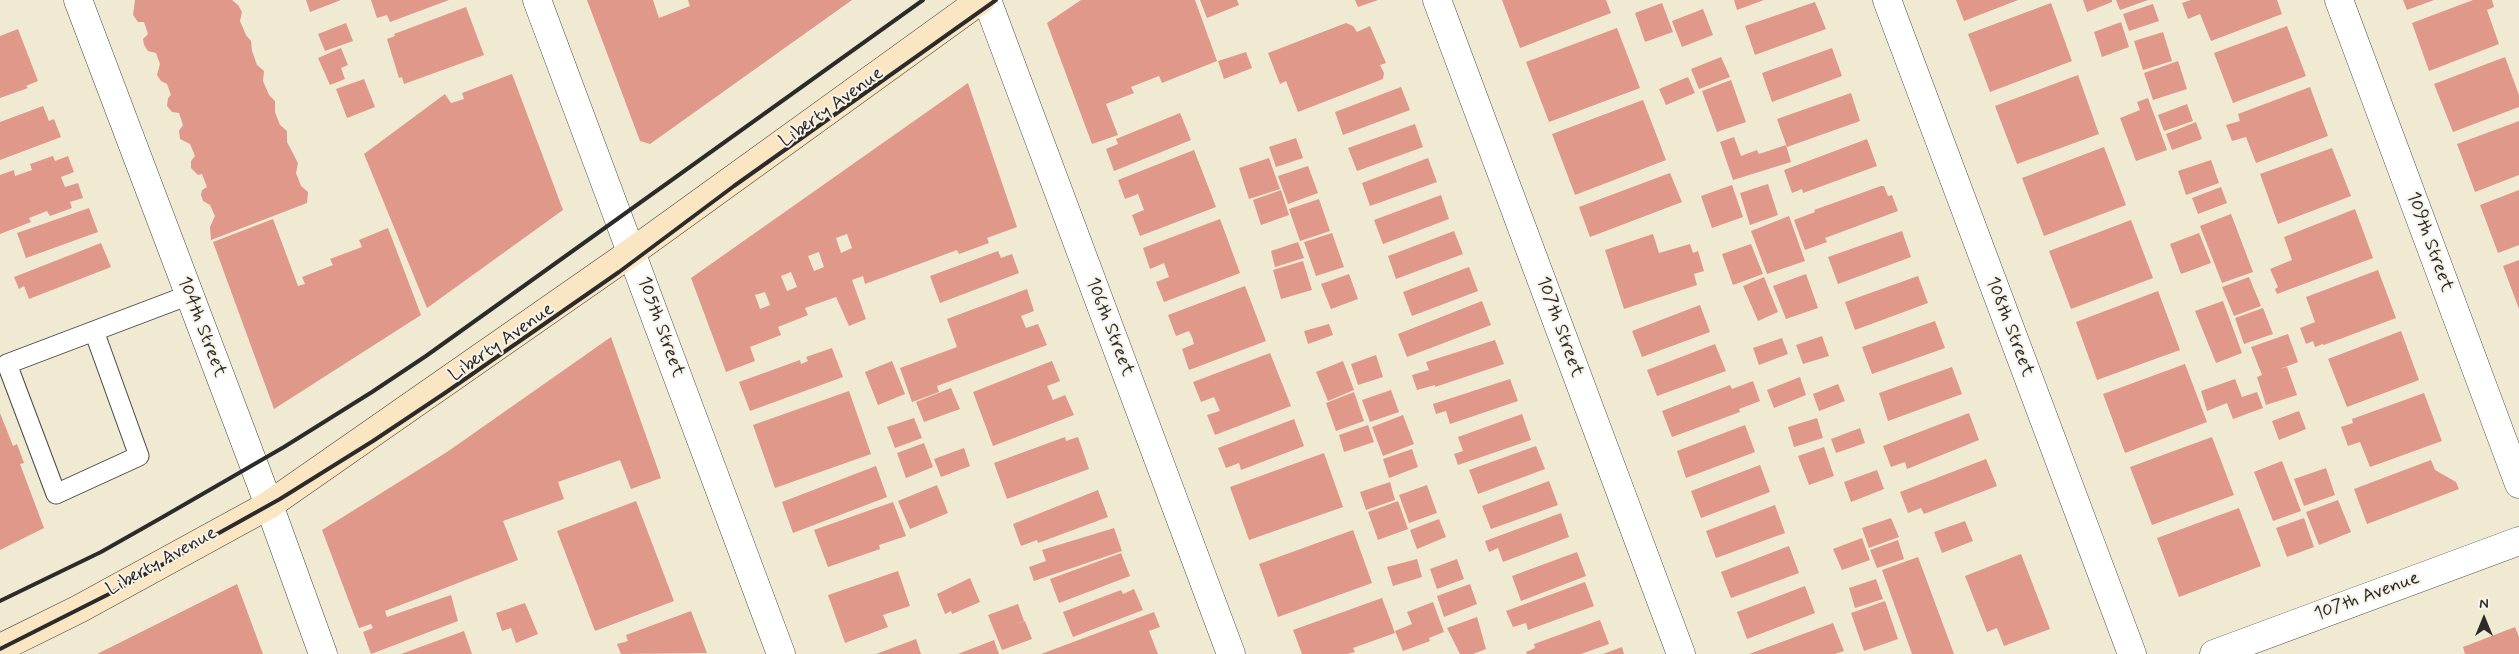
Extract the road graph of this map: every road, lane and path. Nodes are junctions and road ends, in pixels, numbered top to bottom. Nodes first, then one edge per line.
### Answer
1 (78, 0) edge
2 (537, 0) edge
3 (980, 0) edge
4 (987, 0) edge
5 (1437, 0) edge
6 (1887, 0) edge
7 (2339, 0) edge
8 (632, 252) junction
9 (189, 295) junction
10 (94, 331) junction
11 (2519, 484) edge
12 (269, 505) junction
13 (2519, 541) edge
14 (0, 648) edge
15 (323, 654) edge
16 (781, 654) edge
17 (1232, 654) edge
18 (1681, 654) edge
19 (2132, 654) edge
20 (2214, 654) edge

1 - 9 street, 104th Street
2 - 8 street, 105th Street
3 - 8 street, Liberty Avenue
4 - 17 street, 106th Street
5 - 18 street, 107th Street
6 - 19 street, 108th Street
7 - 11 street, 109th Street
8 - 12 street, Liberty Avenue
8 - 16 street, 105th Street
9 - 10 lane
9 - 12 street, 104th Street
10 - 10 lane
12 - 14 street, Liberty Avenue
12 - 15 street, 104th Street
13 - 20 street, 107th Avenue

